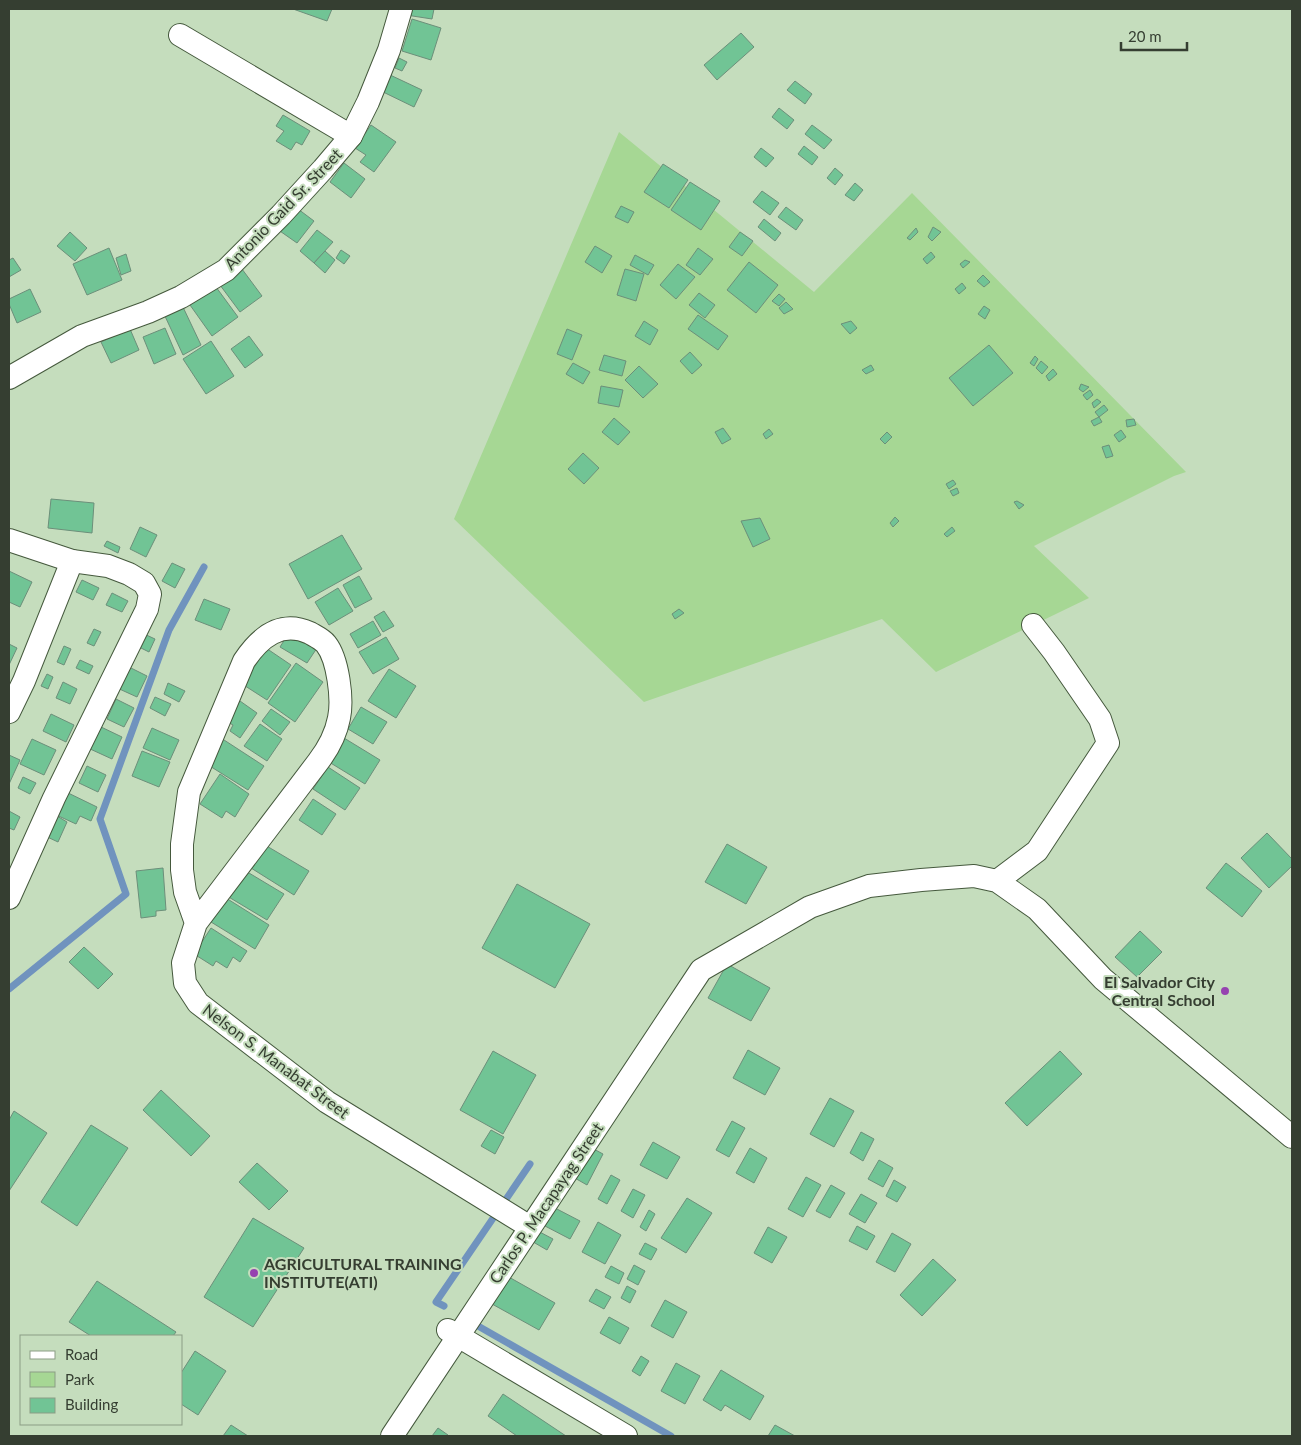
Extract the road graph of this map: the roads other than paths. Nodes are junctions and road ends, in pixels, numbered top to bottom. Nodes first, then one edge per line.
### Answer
1 (401, 9) edge
2 (180, 35) dead end
3 (351, 136) junction
4 (9, 378) edge
5 (9, 540) edge
6 (72, 561) junction
7 (1033, 625) dead end
8 (9, 712) edge
9 (997, 881) junction
10 (9, 898) edge
11 (196, 923) junction
12 (1292, 1137) edge
13 (530, 1227) junction
14 (453, 1333) junction
15 (392, 1436) edge
16 (626, 1436) edge

1 - 3 street, Antonio Gaid Sr. Street
2 - 3 street
3 - 4 street, Antonio Gaid Sr. Street
5 - 6 street
6 - 8 street
6 - 10 street
7 - 9 street
9 - 12 street
9 - 13 street, Carlos P. Macapayag Street
11 - 11 street, Nelson S. Manabat Street
11 - 13 street, Nelson S. Manabat Street
13 - 14 street, Carlos P. Macapayag Street
14 - 15 street, Carlos P. Macapayag Street
14 - 16 street

